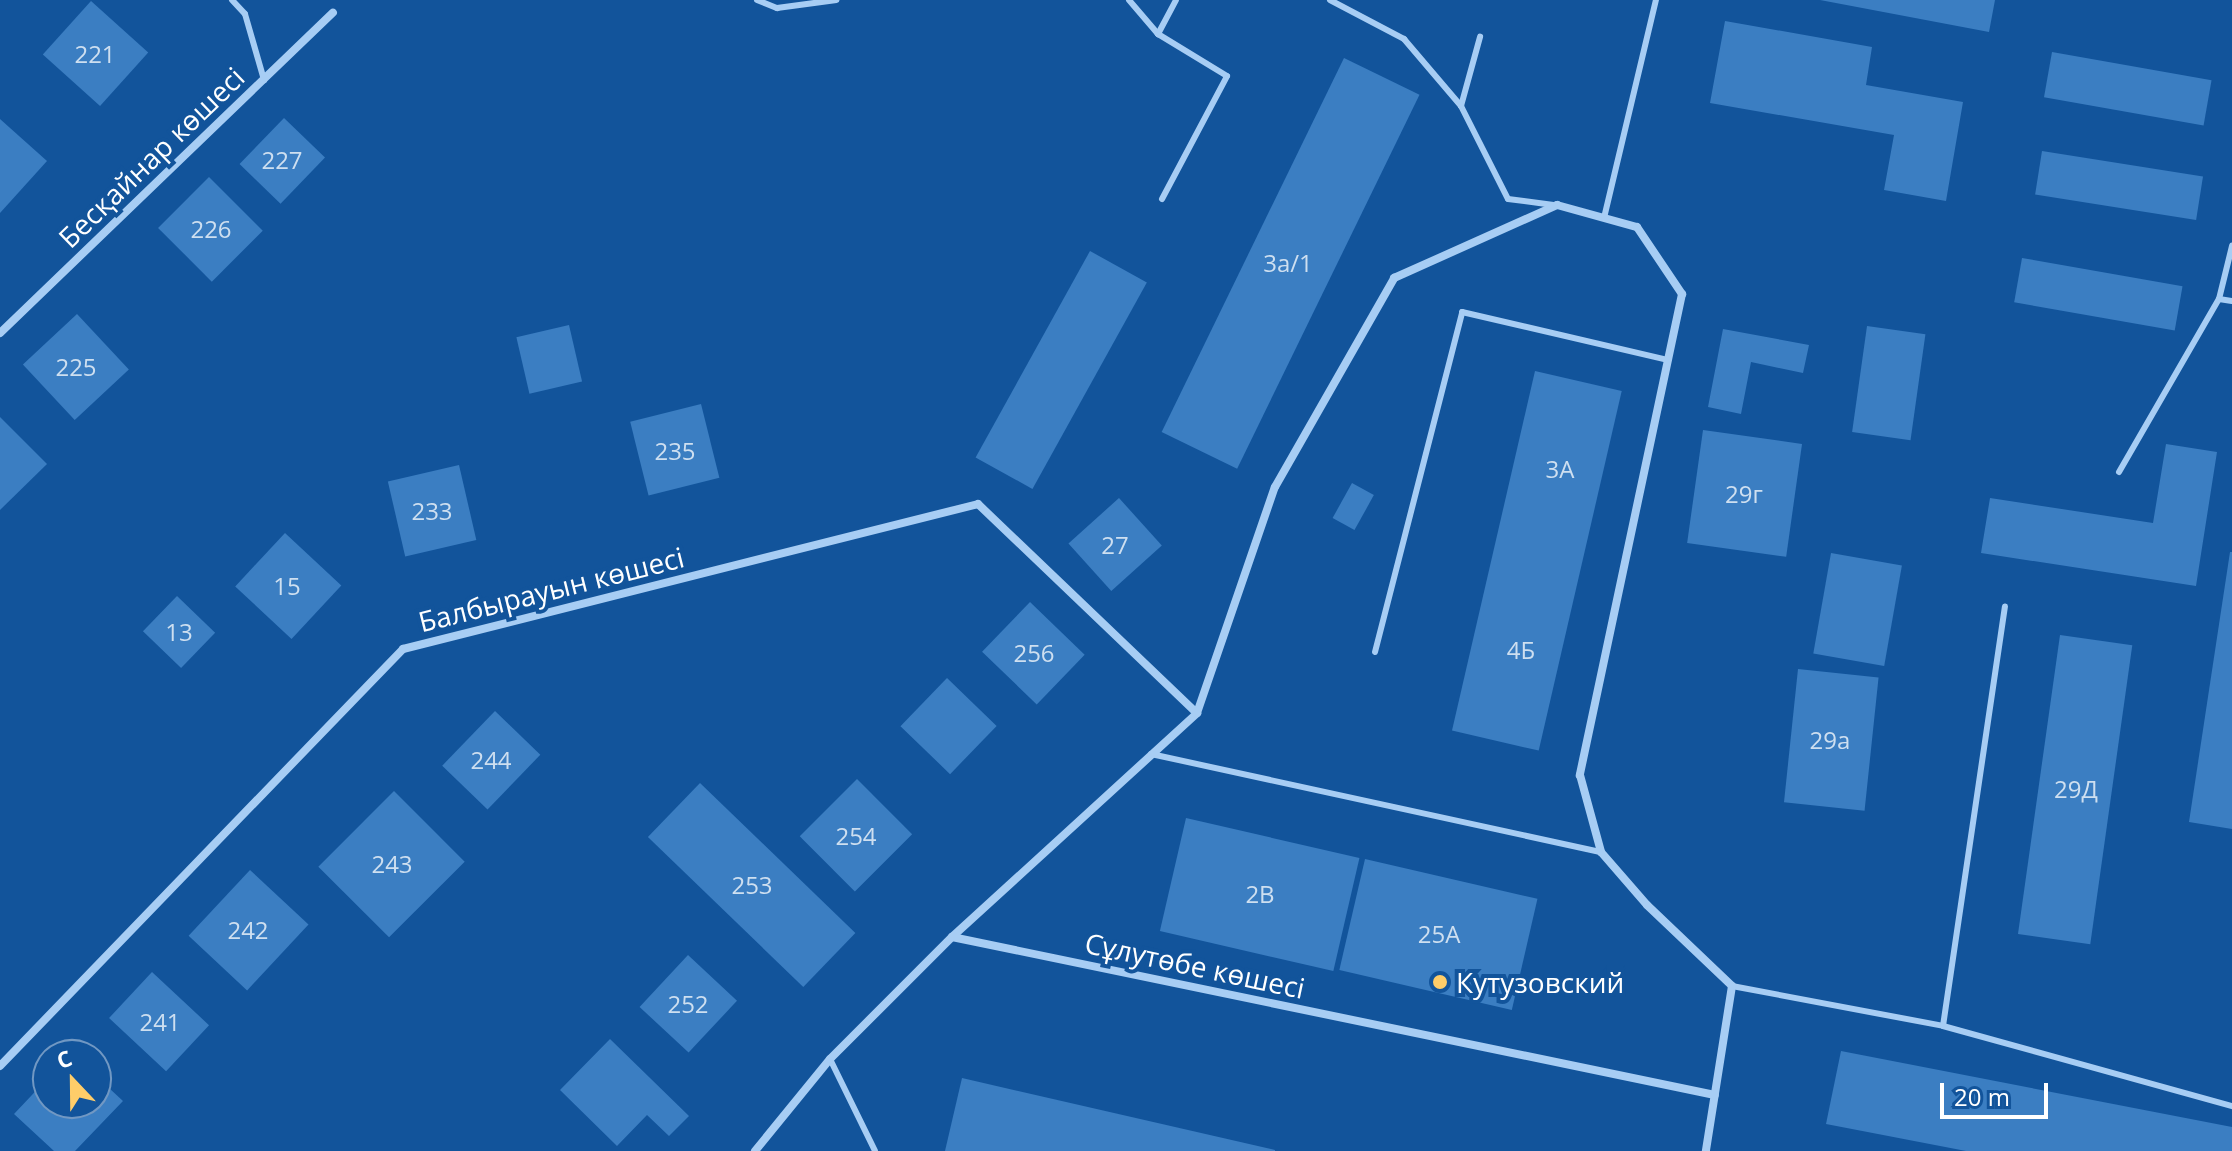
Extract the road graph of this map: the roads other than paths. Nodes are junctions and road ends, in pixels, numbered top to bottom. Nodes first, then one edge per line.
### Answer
1 (232, 0) edge
2 (757, 0) edge
3 (836, 0) edge
4 (1129, 0) edge
5 (1176, 0) edge
6 (1330, 0) edge
7 (1656, 0) edge
8 (333, 13) dead end
9 (1158, 34) junction
10 (1480, 37) dead end
11 (264, 80) junction
12 (1461, 106) junction
13 (1162, 199) dead end
14 (1557, 205) junction
15 (1604, 218) junction
16 (2232, 246) edge
17 (2219, 299) junction
18 (2232, 301) edge
19 (0, 333) edge
20 (1668, 360) junction
21 (2119, 472) dead end
22 (2005, 607) dead end
23 (1375, 652) dead end
24 (1197, 713) junction
25 (1151, 754) junction
26 (1601, 852) junction
27 (952, 937) junction
28 (1732, 986) junction
29 (1943, 1026) junction
30 (830, 1059) junction
31 (0, 1066) edge
32 (1715, 1095) junction
33 (2232, 1106) edge
34 (755, 1151) edge
35 (875, 1151) edge
36 (1706, 1151) edge

1 - 11 lane
2 - 3 lane
4 - 9 lane
5 - 9 lane
6 - 12 lane
7 - 15 lane
8 - 11 street, Бесқайнар көшесі
9 - 13 lane
10 - 12 lane
11 - 19 street, Бесқайнар көшесі
12 - 14 lane
14 - 15 street
14 - 24 street
15 - 20 street
16 - 17 lane
17 - 18 lane
17 - 21 lane
20 - 23 lane
20 - 26 street
22 - 29 lane
24 - 25 street
24 - 31 street, Балбырауын көшесі
25 - 26 lane
25 - 27 street
26 - 28 street
27 - 30 street
27 - 32 street, Сұлутөбе көшесі
28 - 29 lane
28 - 32 street
29 - 33 lane
30 - 34 street
30 - 35 lane
32 - 36 street

